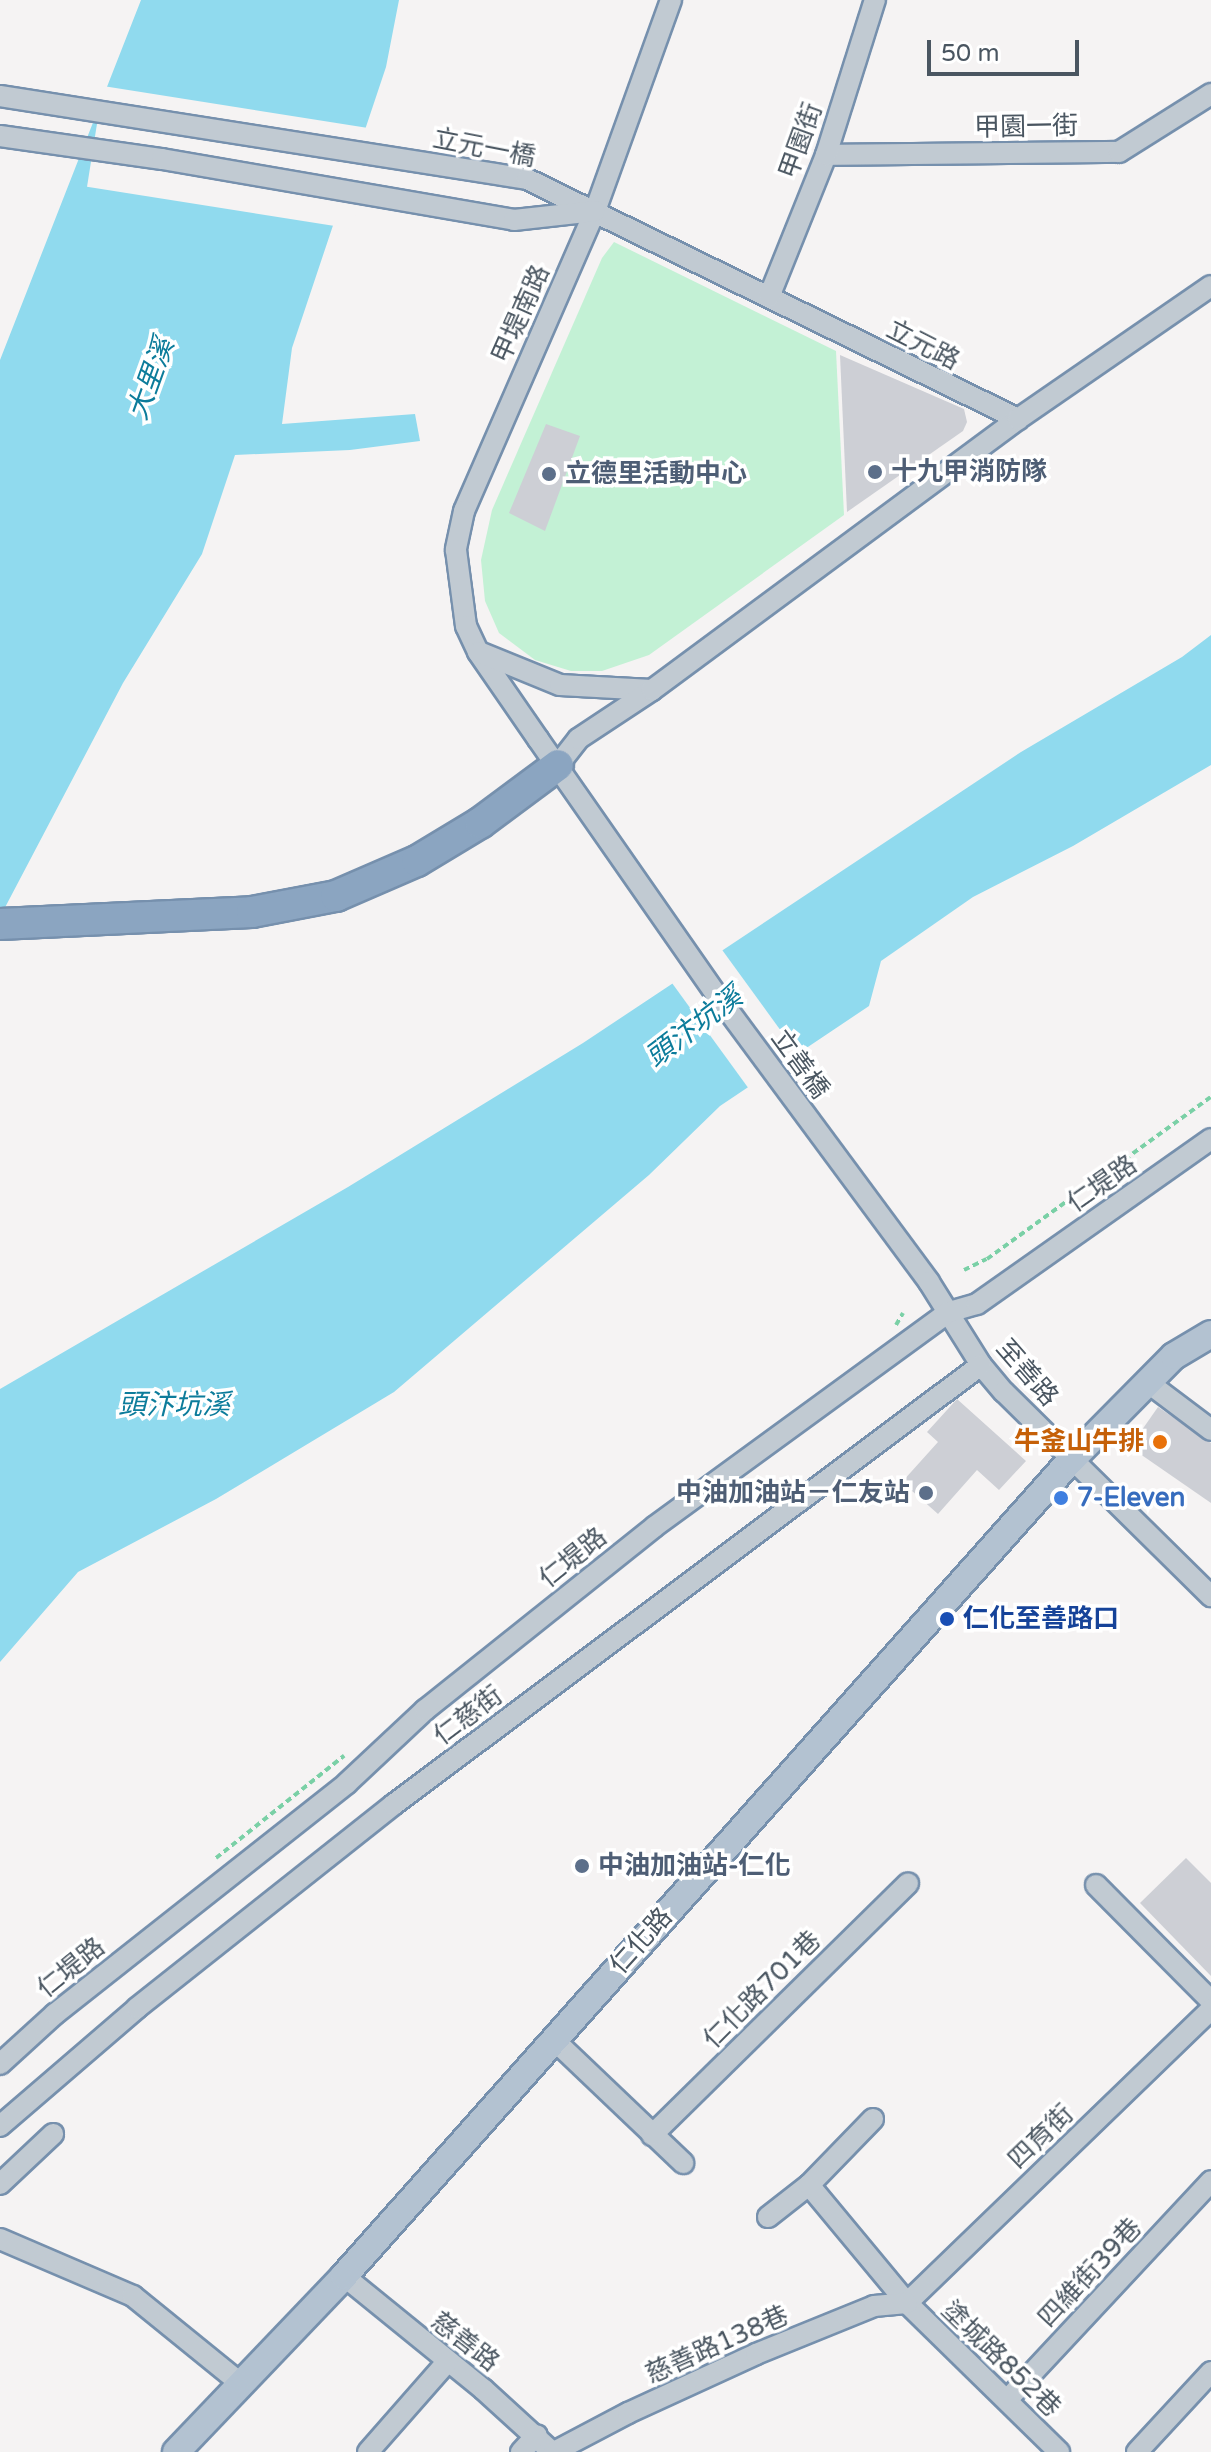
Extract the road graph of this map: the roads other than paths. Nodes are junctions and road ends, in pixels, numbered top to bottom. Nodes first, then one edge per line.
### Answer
1 (671, 0) edge
2 (875, 0) edge
3 (1211, 94) edge
4 (0, 96) edge
5 (0, 136) edge
6 (826, 155) junction
7 (595, 211) junction
8 (1211, 286) edge
9 (769, 297) junction
10 (1018, 419) junction
11 (478, 652) junction
12 (652, 690) junction
13 (558, 765) junction
14 (0, 924) edge
15 (1211, 1139) edge
16 (949, 1312) junction
17 (1211, 1334) edge
18 (981, 1365) junction
19 (1146, 1381) junction
20 (1211, 1430) edge
21 (1071, 1460) junction
22 (1211, 1596) edge
23 (908, 1883) dead end
24 (1096, 1885) dead end
25 (1211, 2001) edge
26 (1211, 2009) edge
27 (553, 2039) junction
28 (0, 2064) edge
29 (873, 2119) dead end
30 (0, 2126) edge
31 (53, 2134) dead end
32 (652, 2135) junction
33 (683, 2163) dead end
34 (1211, 2181) edge
35 (0, 2184) edge
36 (809, 2185) junction
37 (768, 2217) dead end
38 (0, 2239) edge
39 (344, 2276) junction
40 (907, 2303) junction
41 (447, 2362) junction
42 (1211, 2372) edge
43 (239, 2382) junction
44 (1007, 2400) junction
45 (537, 2435) junction
46 (176, 2452) edge
47 (368, 2452) edge
48 (521, 2452) edge
49 (553, 2452) edge
50 (1059, 2452) edge
51 (1137, 2452) edge

1 - 7 street, 甲堤南路
2 - 6 street, 甲園街
3 - 6 street, 甲園一街
4 - 7 street, 立元一橋
5 - 7 street
6 - 9 street, 甲園街
7 - 9 street, 立元路
7 - 11 street, 甲堤南路
8 - 10 street
9 - 10 street, 立元路
10 - 12 street
11 - 12 street
11 - 13 street, 甲堤南路
12 - 13 street
13 - 14 highway
13 - 16 street, 立善橋
15 - 16 street, 仁堤路
16 - 18 street, 至善路
16 - 28 street, 仁堤路
17 - 19 main road, 仁化路
18 - 21 street, 至善路
18 - 30 street, 仁慈街
19 - 20 street
19 - 21 main road, 仁化路
21 - 22 street, 至善路
21 - 27 main road, 仁化路
23 - 32 street, 仁化路701巷
24 - 25 street
26 - 40 street, 四育街
27 - 32 street
27 - 39 main road, 仁化路
29 - 36 street
31 - 35 street
32 - 33 street
34 - 44 street, 四維街39巷
36 - 37 street
36 - 40 street, 塗城路852巷
38 - 43 street
39 - 41 street, 慈善路
39 - 43 main road, 仁化路
40 - 44 street, 塗城路852巷
40 - 49 street, 慈善路138巷
41 - 45 street, 慈善路
41 - 47 street
42 - 51 street
43 - 46 main road, 仁化路
44 - 50 street, 塗城路852巷
45 - 48 street
45 - 49 street, 慈善路

